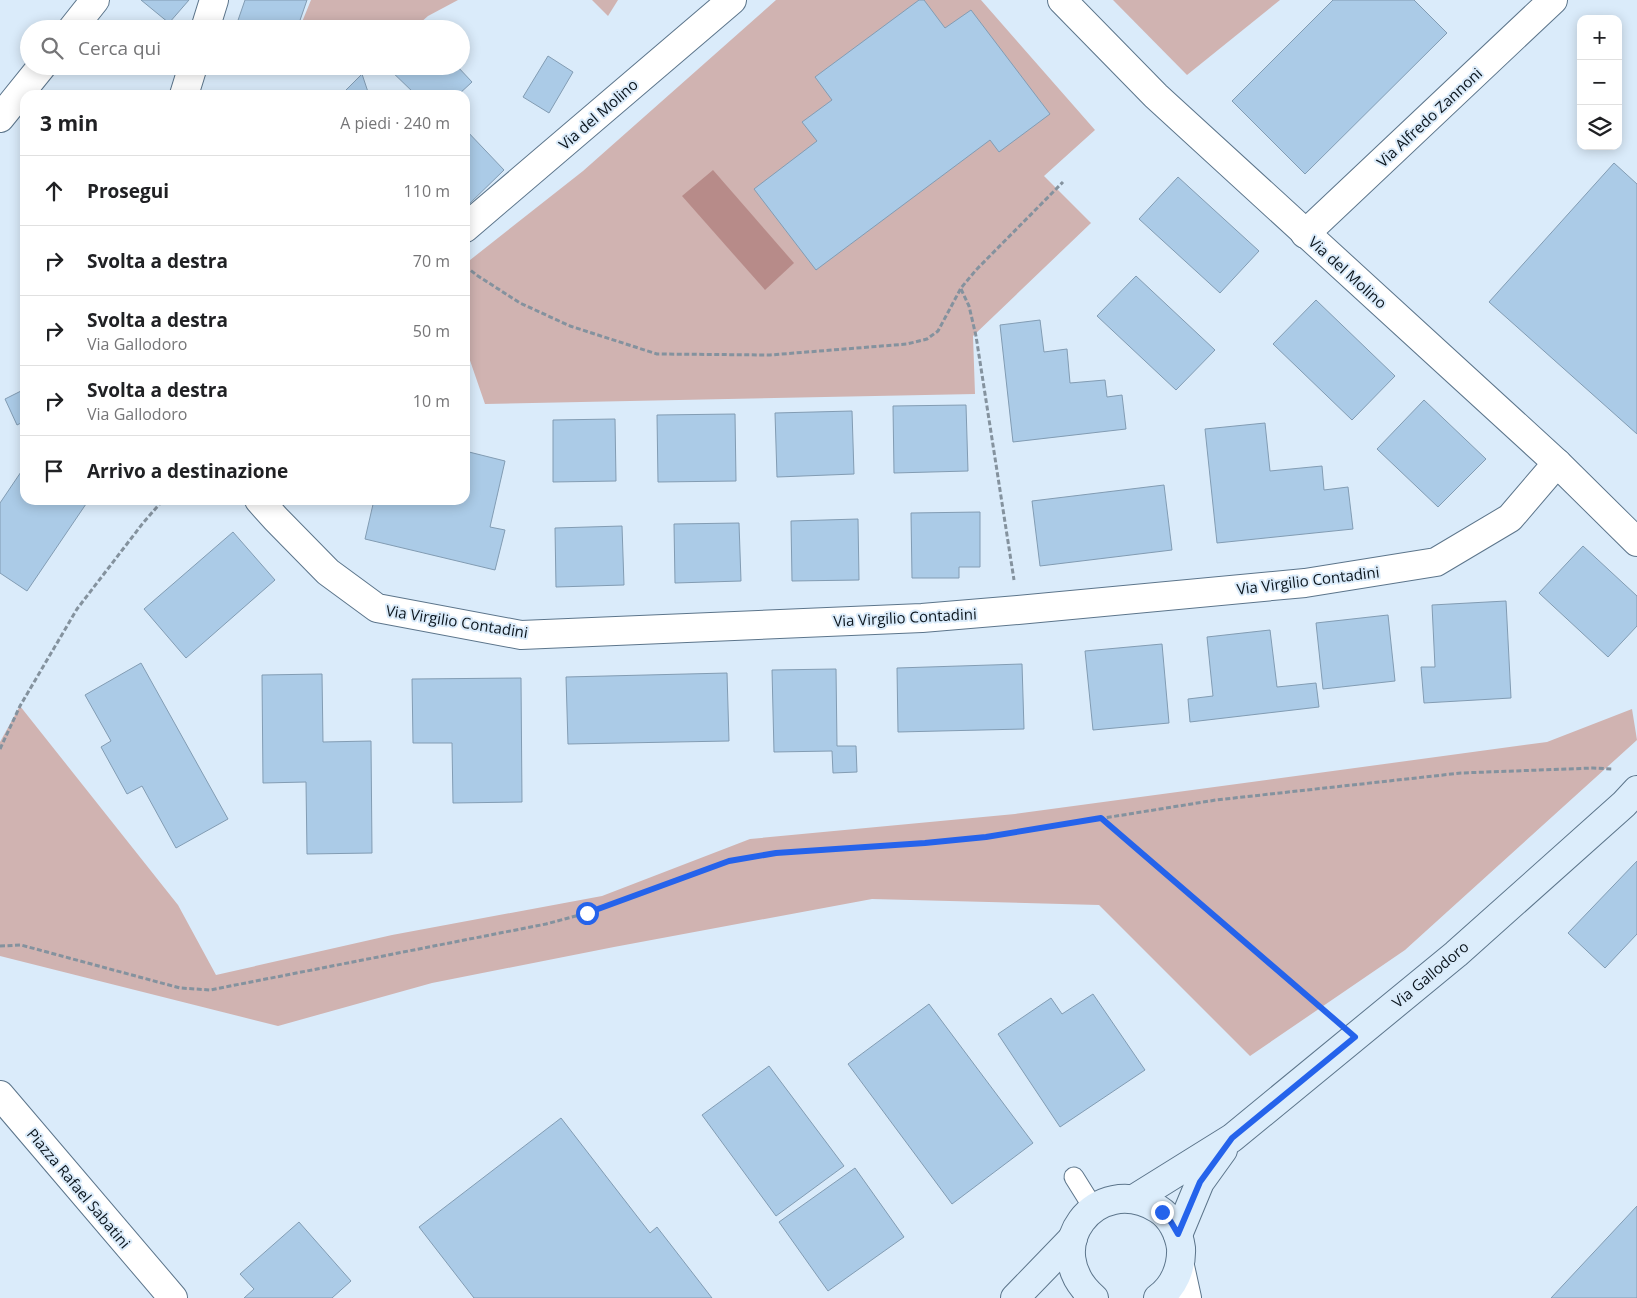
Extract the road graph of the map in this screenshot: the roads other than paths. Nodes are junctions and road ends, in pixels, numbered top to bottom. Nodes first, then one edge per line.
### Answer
1 (95, 0) edge
2 (214, 0) edge
3 (732, 0) edge
4 (1062, 0) edge
5 (1553, 0) edge
6 (79, 20) edge
7 (208, 20) edge
8 (35, 75) edge
9 (191, 75) edge
10 (23, 90) edge
11 (186, 90) edge
12 (20, 93) edge
13 (0, 118) edge
14 (470, 224) edge
15 (1306, 234) junction
16 (1557, 464) junction
17 (263, 505) edge
18 (1637, 542) edge
19 (1629, 790) edge
20 (0, 1095) edge
21 (1232, 1138) junction
22 (1074, 1177) dead end
23 (1134, 1199) junction
24 (1094, 1209) junction
25 (1178, 1234) junction
26 (1073, 1238) junction
27 (1180, 1266) junction
28 (166, 1290) edge
29 (1015, 1298) edge
30 (1094, 1298) edge
31 (1158, 1298) edge
32 (1187, 1298) edge

1 - 6 street
2 - 7 street
3 - 14 street, Via del Molino
4 - 15 street, Via del Molino
5 - 15 street, Via Alfredo Zannoni
8 - 10 street
9 - 11 street
12 - 13 street
15 - 16 street, Via del Molino
16 - 17 street, Via Virgilio Contadini
16 - 18 street, Via del Molino
19 - 21 main road, Via Gallodoro
20 - 28 street, Piazza Rafael Sabatini
21 - 23 main road, Via Gallodoro
21 - 25 main road, Via Gallodoro
22 - 24 lane
23 - 24 main road, Via Gallodoro
23 - 25 main road, Via Gallodoro
24 - 26 main road, Via Gallodoro
25 - 27 main road, Via Gallodoro
26 - 29 main road, Via Gallodoro
26 - 30 main road, Via Gallodoro
27 - 31 main road, Via Gallodoro
27 - 32 street

